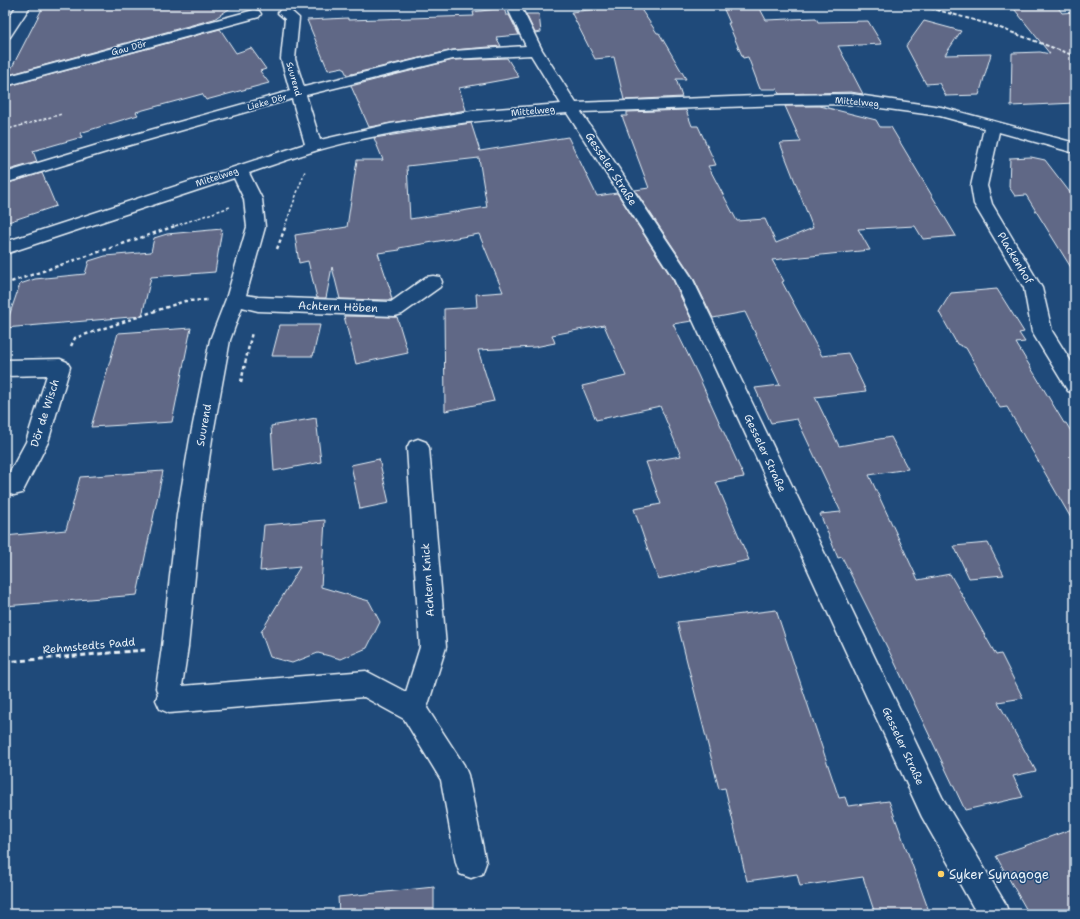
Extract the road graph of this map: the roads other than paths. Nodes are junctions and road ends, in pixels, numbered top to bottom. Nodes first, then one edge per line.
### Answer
1 (24, 5) edge
2 (513, 5) edge
3 (285, 9) edge
4 (262, 14) edge
5 (5, 34) edge
6 (535, 50) junction
7 (5, 82) edge
8 (298, 93) junction
9 (570, 108) junction
10 (992, 126) junction
11 (314, 146) junction
12 (1075, 148) edge
13 (239, 170) junction
14 (5, 178) edge
15 (5, 248) edge
16 (434, 282) dead end
17 (235, 299) junction
18 (5, 368) edge
19 (1075, 385) edge
20 (418, 448) dead end
21 (14, 486) dead end
22 (413, 710) junction
23 (471, 863) dead end
24 (994, 914) edge

1 - 5 street
2 - 6 street, Gesseler Straße
3 - 4 street, Gau Dör
3 - 8 street, Suurend
4 - 7 street, Gau Dör
6 - 8 street, Lieke Dör
6 - 9 street, Gesseler Straße
8 - 11 street, Suurend
8 - 14 street, Lieke Dör
9 - 10 street, Mittelweg
9 - 11 street, Mittelweg
9 - 24 street, Gesseler Straße
10 - 12 street, Mittelweg
10 - 19 street, Plackenhof
11 - 13 street, Mittelweg
13 - 15 street, Mittelweg
13 - 17 street, Suurend
16 - 17 street, Achtern Höben
17 - 22 street, Suurend
18 - 21 street, Dör de Wisch
20 - 22 street, Achtern Knick
22 - 23 street

